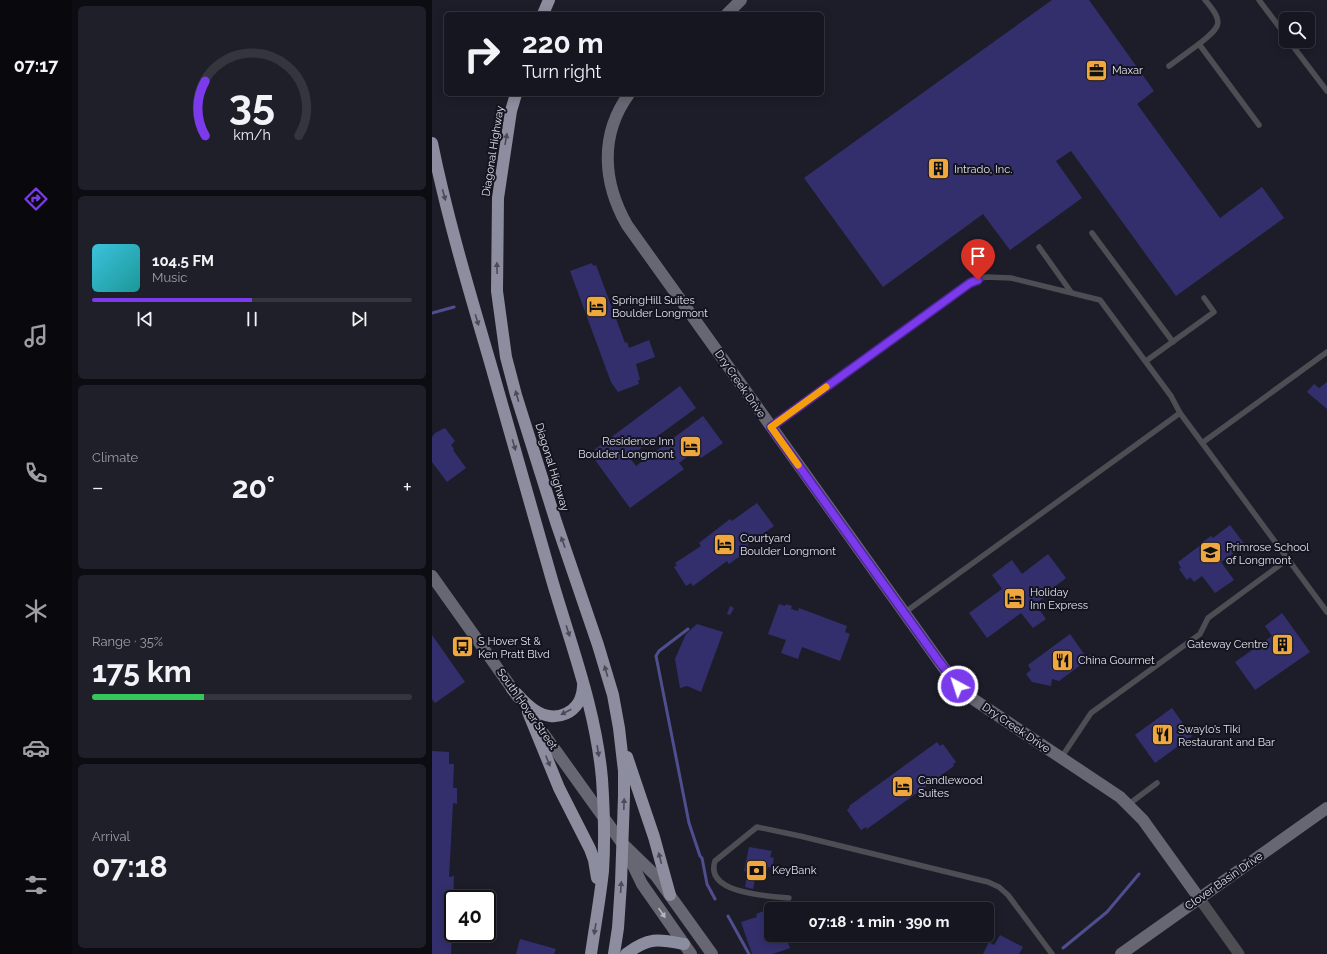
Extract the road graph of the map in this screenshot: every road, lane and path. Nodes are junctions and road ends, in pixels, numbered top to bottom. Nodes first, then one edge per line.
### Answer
1 (549, 0) edge
2 (741, 0) edge
3 (1205, 0) edge
4 (1258, 0) edge
5 (544, 12) edge
6 (729, 12) edge
7 (1279, 27) edge
8 (1199, 44) junction
9 (1294, 48) edge
10 (1170, 66) dead end
11 (1327, 91) edge
12 (515, 96) edge
13 (628, 96) edge
14 (1258, 125) dead end
15 (432, 143) edge
16 (1092, 233) dead end
17 (1038, 247) dead end
18 (1072, 292) junction
19 (1204, 298) dead end
20 (1173, 342) junction
21 (1327, 352) edge
22 (1146, 361) junction
23 (1180, 413) junction
24 (771, 427) junction
25 (1202, 443) junction
26 (1288, 559) junction
27 (432, 576) edge
28 (1327, 612) edge
29 (904, 613) junction
30 (583, 680) junction
31 (512, 689) junction
32 (528, 712) junction
33 (622, 742) junction
34 (1061, 758) junction
35 (1157, 783) dead end
36 (1128, 804) junction
37 (1327, 808) edge
38 (604, 817) junction
39 (622, 843) junction
40 (670, 895) junction
41 (789, 898) dead end
42 (1199, 898) junction
43 (599, 903) junction
44 (688, 949) edge
45 (1050, 952) edge
46 (591, 954) edge
47 (614, 954) edge
48 (626, 954) edge
49 (712, 954) edge
50 (1121, 954) edge
51 (1239, 954) edge

1 - 5 highway
2 - 6 street
3 - 8 lane
4 - 7 lane
8 - 10 lane
8 - 14 lane
9 - 11 lane
33 -> 12 highway, Diagonal Highway
13 - 24 street, Dry Creek Drive
15 -> 30 highway
16 - 20 lane
17 - 18 lane
18 - 22 lane
18 - 24 lane
19 - 20 lane
20 - 22 lane
21 - 25 lane
22 - 23 lane
23 - 25 lane
23 - 29 lane
24 - 29 street, Dry Creek Drive
25 - 26 lane
26 - 28 lane
26 - 34 lane
27 - 31 street, South Hover Street
29 - 34 street, Dry Creek Drive
30 -> 31 highway
30 -> 38 highway
31 - 32 street, South Hover Street
32 - 38 street, South Hover Street
32 -> 43 highway
39 -> 33 highway, Diagonal Highway
40 -> 33 highway
34 - 36 street, Dry Creek Drive
35 - 36 lane
36 - 42 street, Dry Creek Drive
37 - 42 street, Clover Basin Drive
38 - 39 street, South Hover Street
38 - 43 highway
39 - 40 street, South Hover Street
39 -> 44 street, South Hover Street
47 -> 39 highway, Diagonal Highway
40 - 49 street, South Hover Street
41 - 45 lane
42 - 50 street, Clover Basin Drive
42 - 51 street, Dry Creek Drive
43 -> 46 highway
44 - 48 highway

